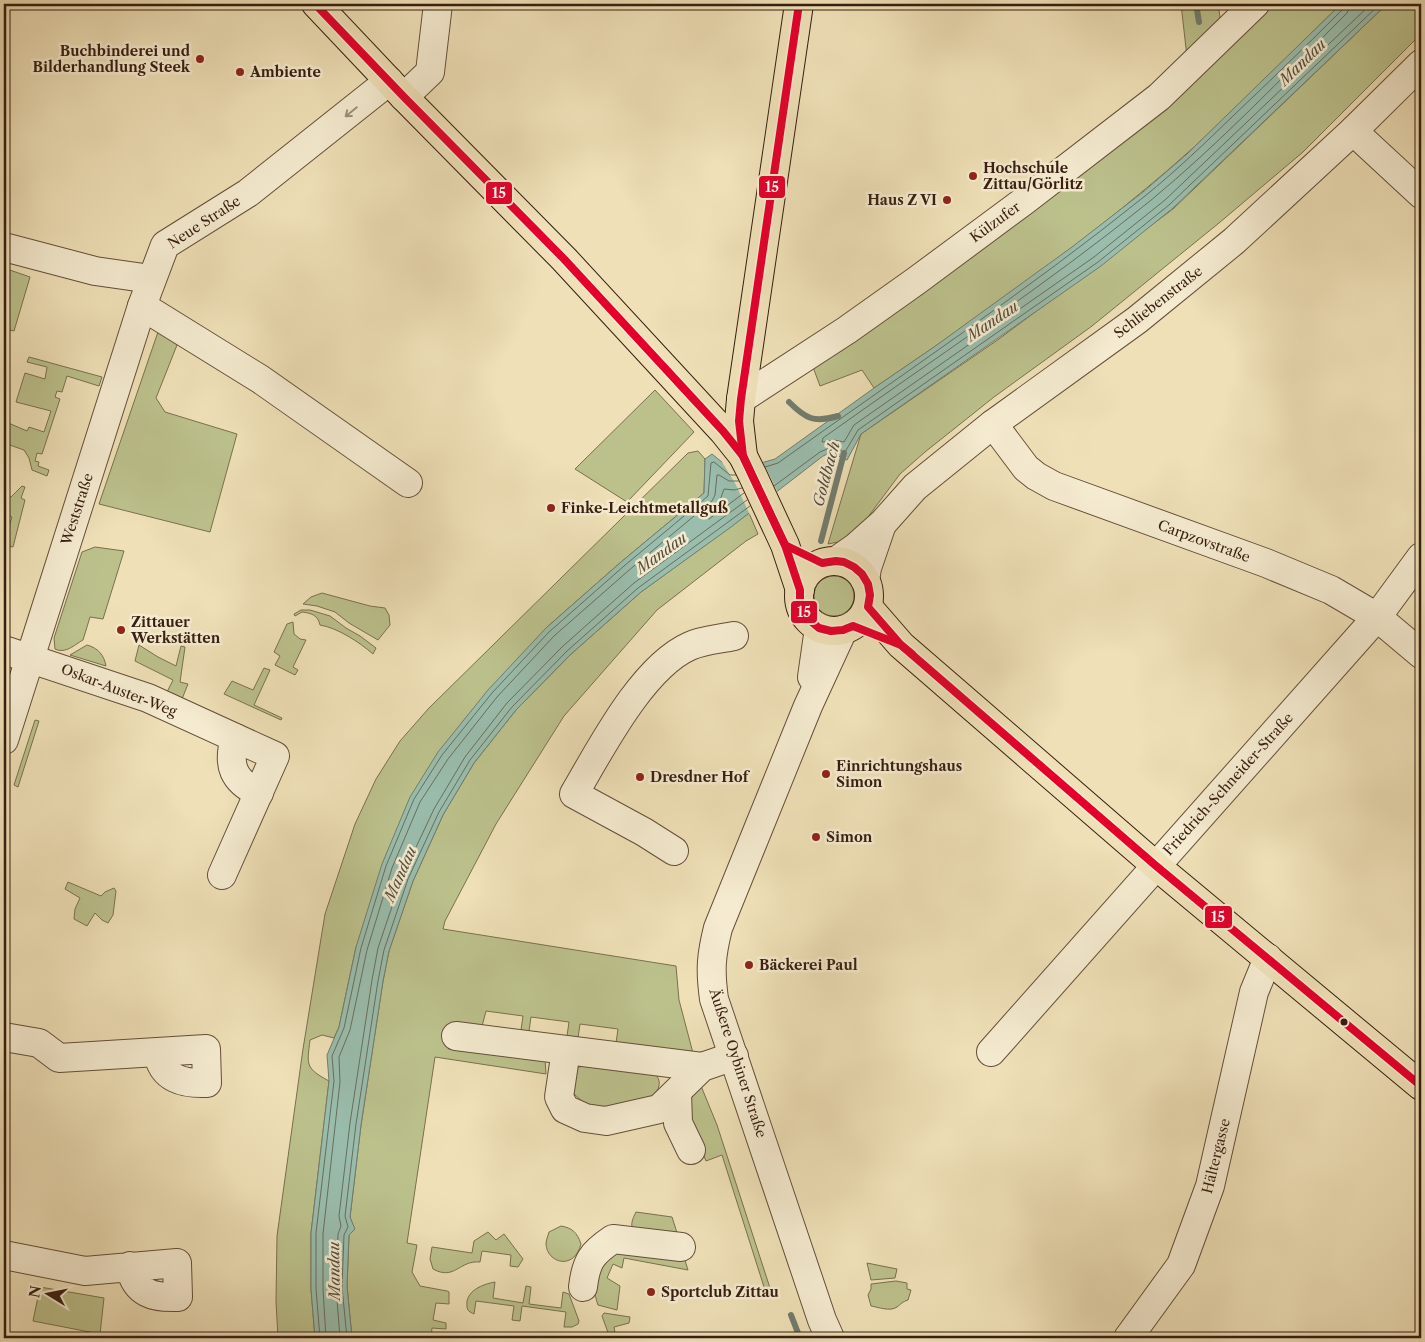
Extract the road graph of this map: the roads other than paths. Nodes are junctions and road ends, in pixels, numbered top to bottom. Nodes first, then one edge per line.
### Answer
1 (316, 4) edge
2 (438, 4) edge
3 (799, 4) edge
4 (1255, 4) edge
5 (1421, 64) edge
6 (396, 89) junction
7 (1353, 132) junction
8 (1421, 194) edge
9 (4, 247) edge
10 (151, 279) junction
11 (142, 306) junction
12 (734, 417) junction
13 (993, 424) junction
14 (408, 483) dead end
15 (883, 523) junction
16 (785, 545) junction
17 (1421, 557) edge
18 (829, 562) junction
19 (865, 580) junction
20 (800, 590) junction
21 (1377, 617) junction
22 (846, 623) junction
23 (734, 636) dead end
24 (4, 650) edge
25 (1421, 654) edge
26 (30, 658) junction
27 (235, 738) junction
28 (4, 740) edge
29 (259, 793) junction
30 (674, 851) dead end
31 (1155, 865) junction
32 (222, 875) dead end
33 (1268, 958) junction
34 (456, 1036) dead end
35 (4, 1037) edge
36 (566, 1050) junction
37 (991, 1052) dead end
38 (158, 1053) dead end
39 (734, 1056) junction
40 (702, 1067) junction
41 (1421, 1086) edge
42 (677, 1093) junction
43 (692, 1150) dead end
44 (681, 1247) dead end
45 (4, 1255) edge
46 (130, 1266) dead end
47 (583, 1287) dead end
48 (830, 1338) edge
49 (1128, 1338) edge

1 - 6 main road
2 - 6 street, Neue Straße
3 - 12 main road
4 - 12 street, Külzufer
5 - 7 street, Schliebenstraße
6 -> 10 street, Neue Straße
6 - 12 main road
7 - 8 street
7 - 13 street, Schliebenstraße
9 - 10 street
10 - 11 street, Weststraße
11 - 14 street
11 - 26 street, Weststraße
12 - 16 main road
13 - 15 street, Schliebenstraße
13 - 21 street, Carpzovstraße
15 - 18 street, Schliebenstraße
15 - 19 street, Schliebenstraße
16 - 18 main road
16 - 20 main road
17 - 21 street, Friedrich-Schneider-Straße
18 - 19 main road
18 - 20 main road
19 - 22 main road
20 - 22 main road
21 - 25 street, Carpzovstraße
21 - 31 street, Friedrich-Schneider-Straße
22 - 31 main road
22 - 39 street, Äußere Oybiner Straße
23 - 30 street
24 - 26 street, Oskar-Auster-Weg
26 - 27 street, Oskar-Auster-Weg
26 - 28 street, Weststraße
27 - 29 street
27 - 29 street, Oskar-Auster-Weg
29 - 32 street, Oskar-Auster-Weg
31 - 33 main road
31 - 37 street, Friedrich-Schneider-Straße
33 - 41 main road
33 - 49 street, Hältergasse
34 - 36 street
35 - 38 street
36 - 40 street
36 - 42 street
39 - 40 street
39 - 48 street, Äußere Oybiner Straße
40 - 42 street
42 - 43 street
44 - 47 street
45 - 46 street

